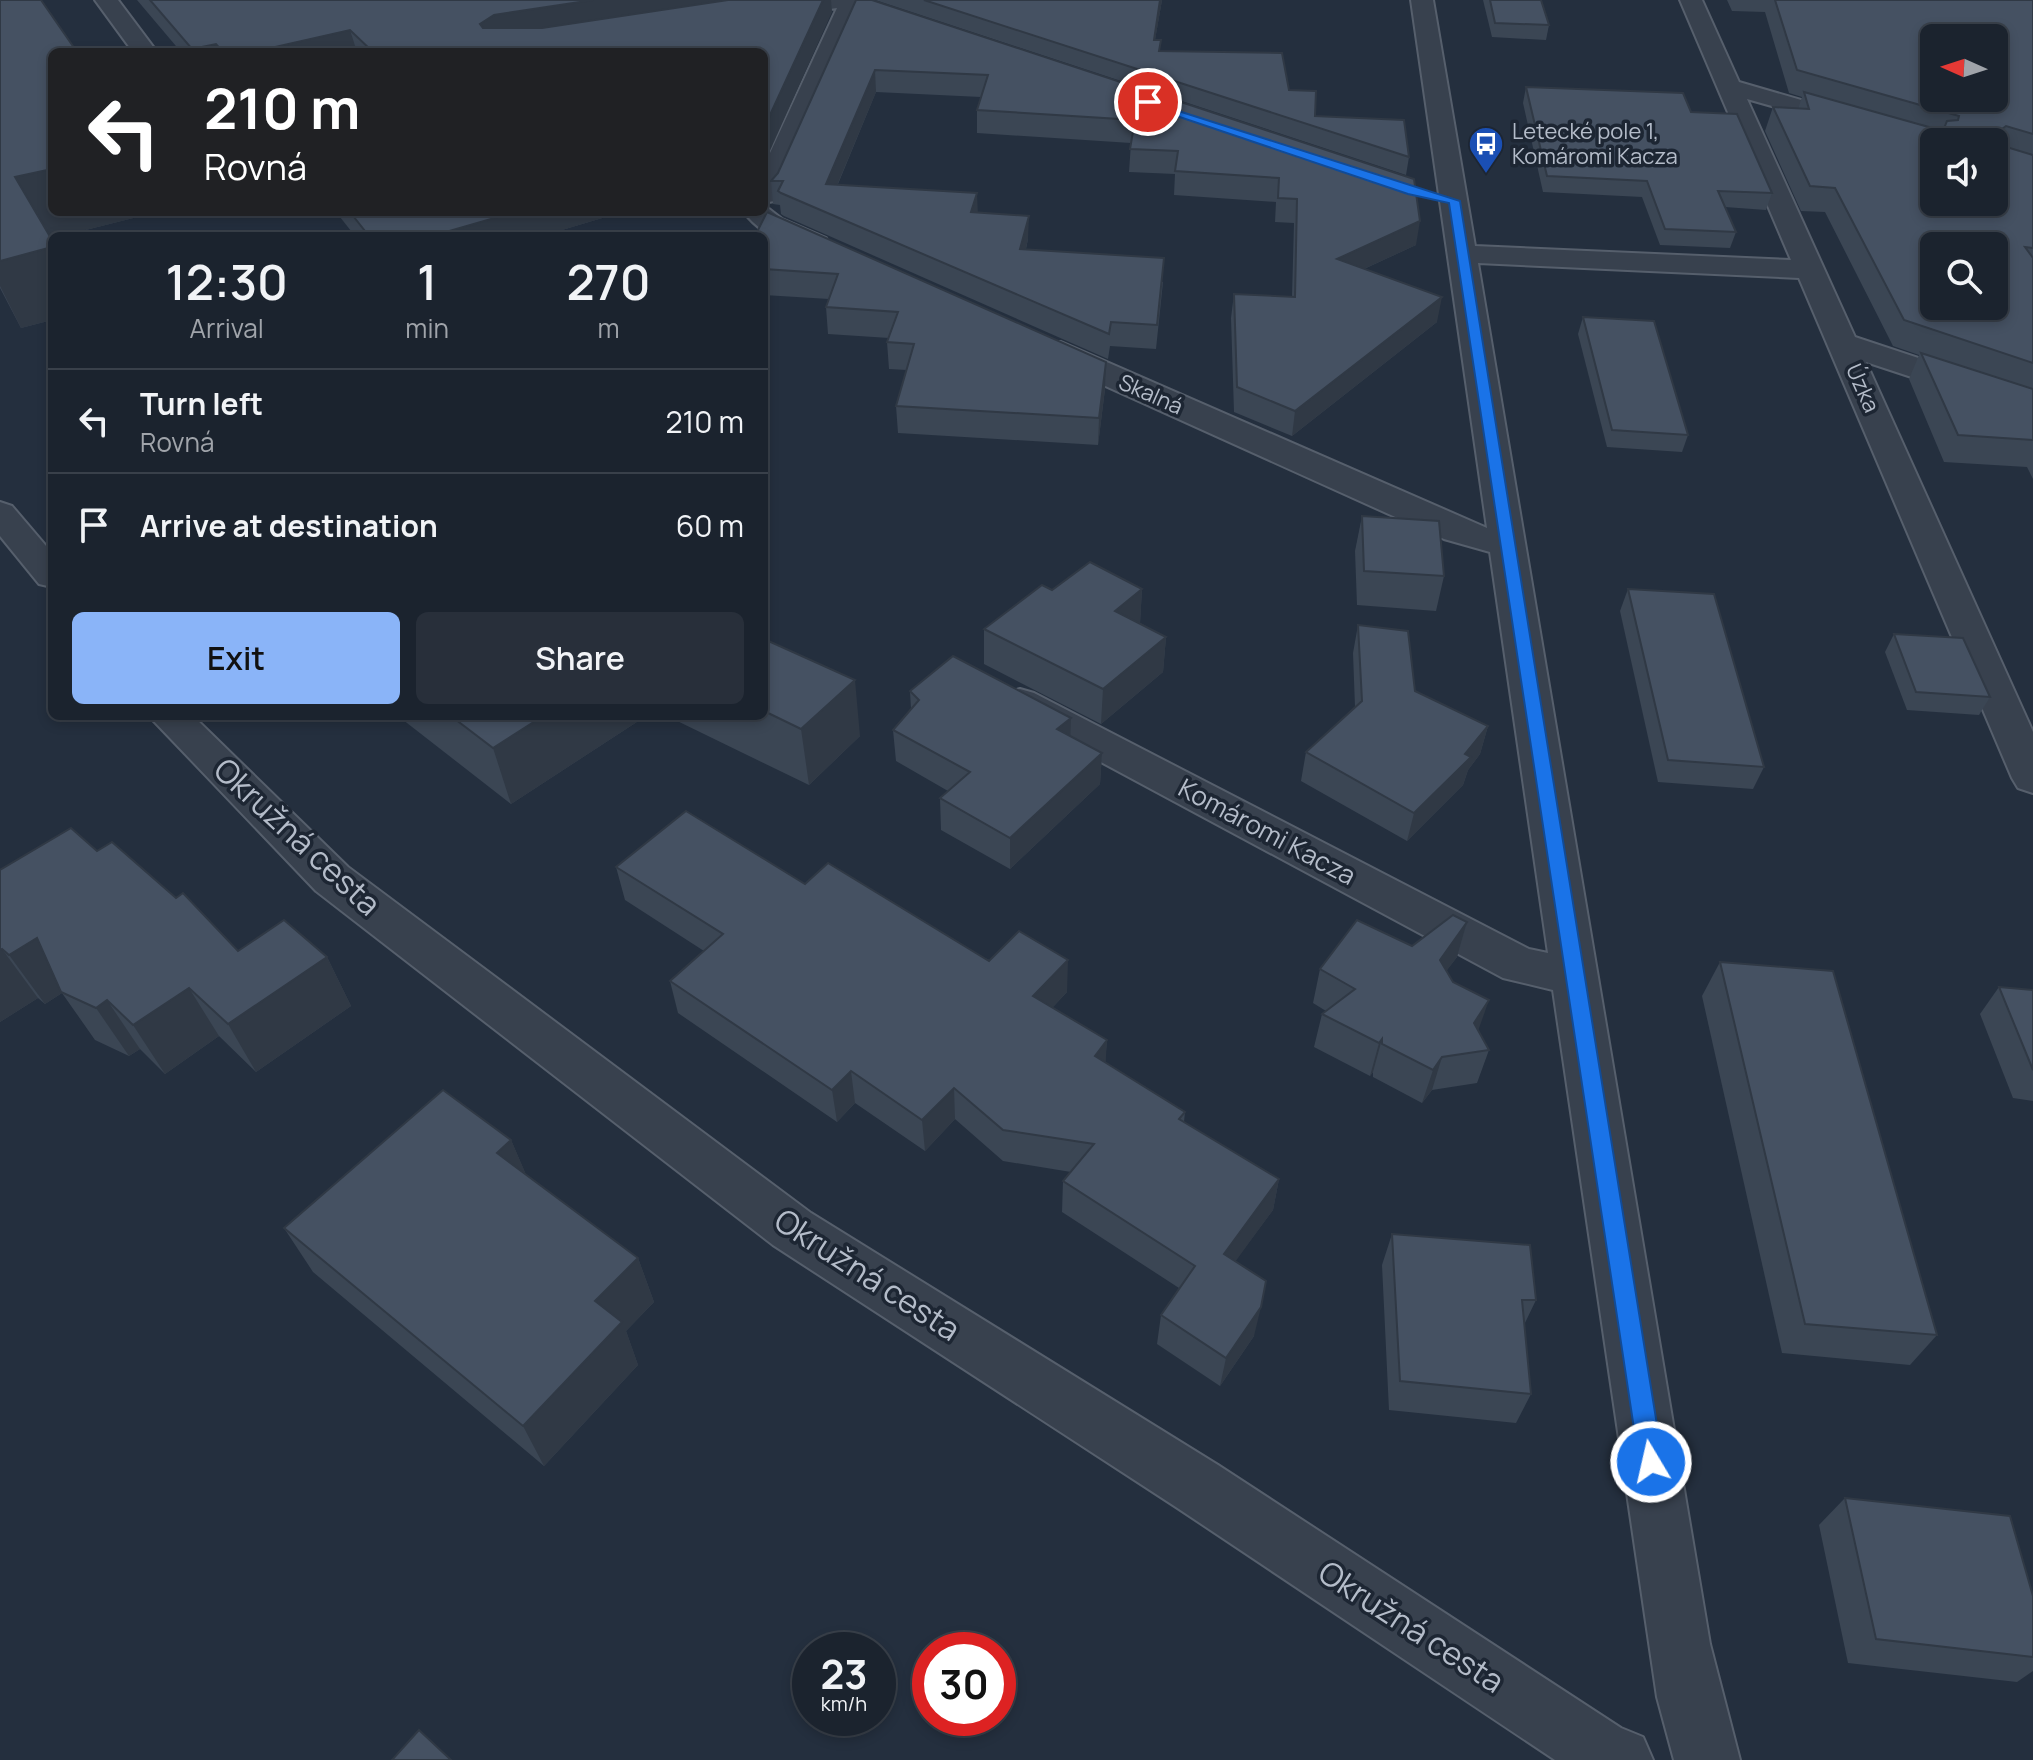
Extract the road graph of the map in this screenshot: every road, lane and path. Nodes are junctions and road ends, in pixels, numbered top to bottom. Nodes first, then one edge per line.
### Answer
1 (106, 0) edge
2 (1422, 0) edge
3 (1691, 0) edge
4 (851, 3) junction
5 (752, 13) edge
6 (929, 28) edge
7 (142, 48) edge
8 (1727, 86) junction
9 (1920, 140) edge
10 (768, 186) edge
11 (762, 216) edge
12 (1461, 254) junction
13 (845, 258) edge
14 (1810, 270) junction
15 (1020, 336) edge
16 (1844, 344) junction
17 (2033, 407) edge
18 (0, 513) edge
19 (1507, 545) junction
20 (48, 571) edge
21 (992, 687) edge
22 (173, 720) edge
23 (2031, 769) edge
24 (1575, 976) junction
25 (1620, 1760) edge
26 (1707, 1760) edge

1 - 7 street
2 - 12 street
3 - 8 street, Úzka
4 - 5 street
4 - 6 street
4 - 10 street
8 - 9 street
8 - 14 street, Úzka
11 - 13 street
12 - 14 street
12 - 19 street
14 - 16 street, Úzka
15 - 19 street, Skalná
16 - 17 street
16 - 23 street, Úzka
18 - 20 street
19 - 24 street
21 - 24 street, Komáromi Kacza
22 - 25 street, Okružná cesta
24 - 26 street

